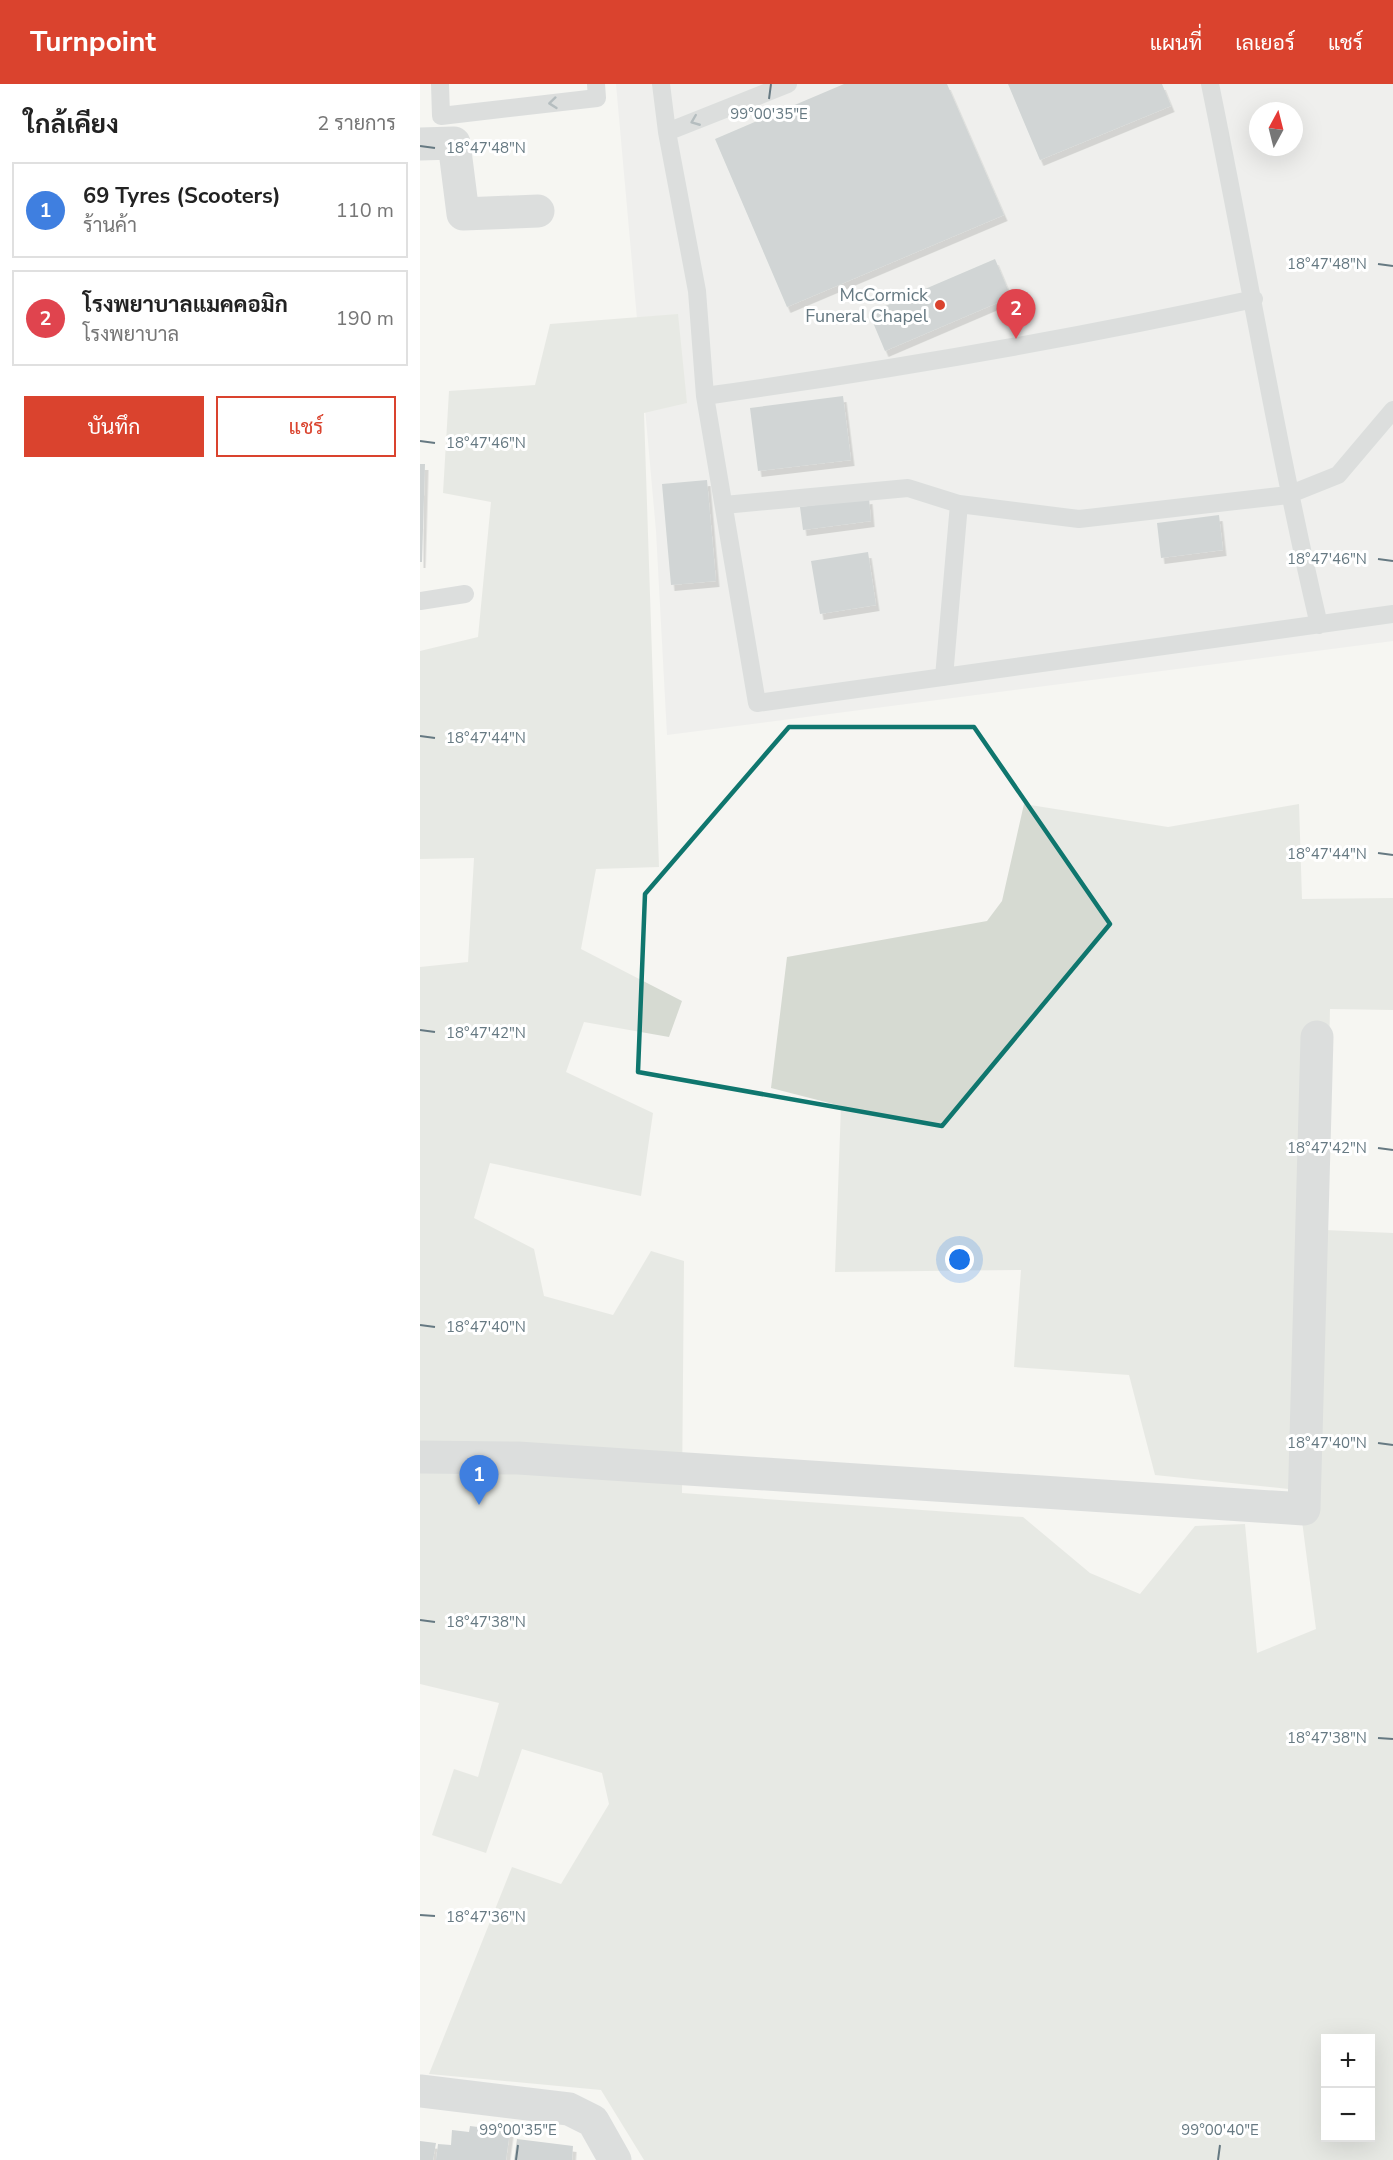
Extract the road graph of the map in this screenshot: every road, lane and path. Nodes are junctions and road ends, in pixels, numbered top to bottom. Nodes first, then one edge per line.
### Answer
1 (440, 84) edge
2 (596, 84) edge
3 (661, 84) edge
4 (788, 84) edge
5 (1210, 84) edge
6 (667, 132) junction
7 (420, 144) edge
8 (538, 211) dead end
9 (1254, 299) junction
10 (705, 396) junction
11 (1393, 410) edge
12 (1288, 495) junction
13 (959, 504) junction
14 (724, 505) junction
15 (465, 594) dead end
16 (420, 601) edge
17 (1393, 614) edge
18 (1319, 625) junction
19 (944, 677) junction
20 (1317, 1037) dead end
21 (420, 1457) edge
22 (420, 2091) edge
23 (615, 2160) edge

2 -> 1 lane
3 - 6 lane
4 -> 6 lane
5 - 9 lane
6 - 10 lane
7 - 8 street
9 - 10 lane
9 - 12 lane
10 - 14 lane
11 - 12 lane
12 - 13 lane
12 - 18 lane
13 - 14 lane
13 - 19 lane
14 - 19 lane
15 - 16 lane
17 - 18 lane
18 - 19 lane
20 - 21 street
22 - 23 street

